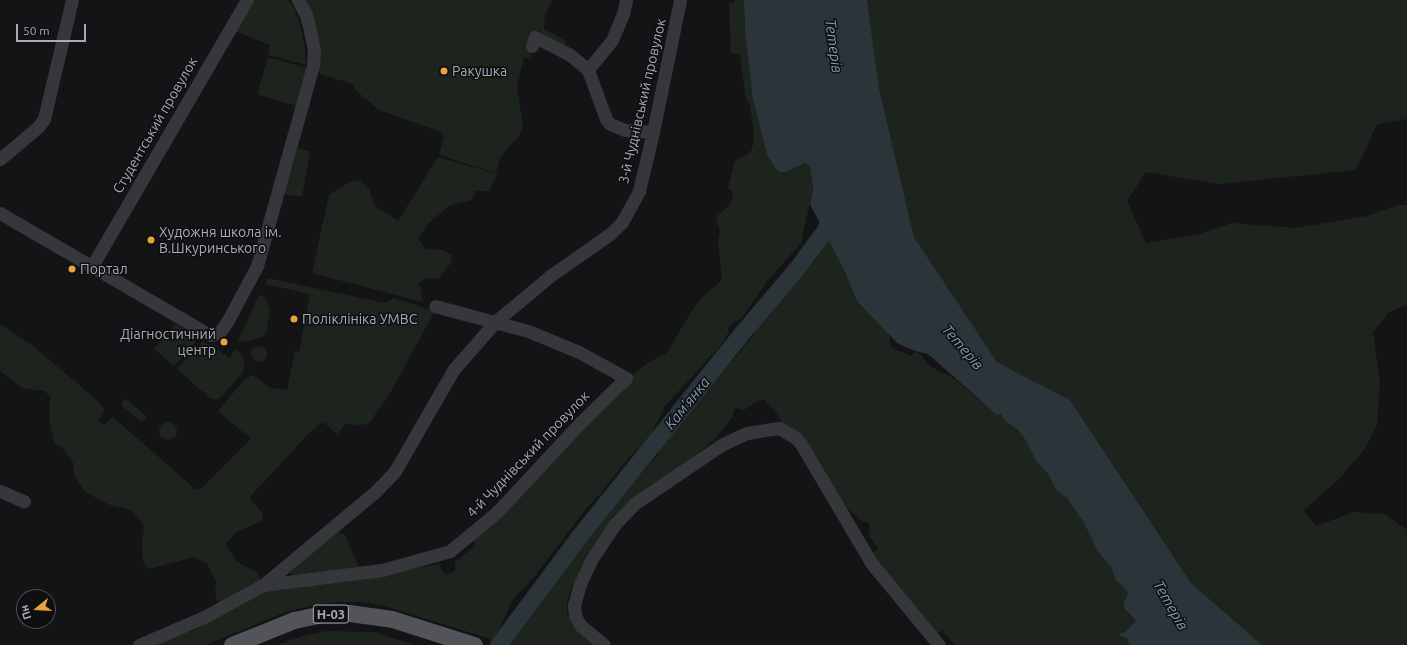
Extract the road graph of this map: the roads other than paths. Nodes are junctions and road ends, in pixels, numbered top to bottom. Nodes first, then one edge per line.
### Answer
1 (72, 0) edge
2 (247, 0) edge
3 (298, 0) edge
4 (626, 0) edge
5 (680, 0) edge
6 (532, 46) dead end
7 (588, 70) junction
8 (653, 132) junction
9 (0, 159) edge
10 (0, 213) edge
11 (92, 266) junction
12 (435, 306) dead end
13 (496, 322) junction
14 (0, 491) edge
15 (24, 501) dead end
16 (263, 585) junction
17 (432, 635) junction
18 (139, 645) edge
19 (232, 645) edge
20 (250, 645) edge
21 (450, 645) edge
22 (474, 645) edge
23 (604, 645) edge
24 (938, 645) edge

1 - 9 street
2 - 11 street, Студентський провулок
3 - 11 street
4 - 7 street
5 - 8 street, 3-й Чуднівський провулок
6 - 7 street
7 - 8 street
8 - 13 street, 3-й Чуднівський провулок
10 - 11 street
12 - 13 street
13 - 16 street, 3-й Чуднівський провулок
13 - 16 street, 4-й Чуднівський провулок
14 - 15 street
16 - 18 street, 3-й Чуднівський провулок
17 - 19 main road, Н-03
17 - 20 main road, Н-03
17 - 21 main road, Н-03
17 - 22 main road, Н-03
23 - 24 street

